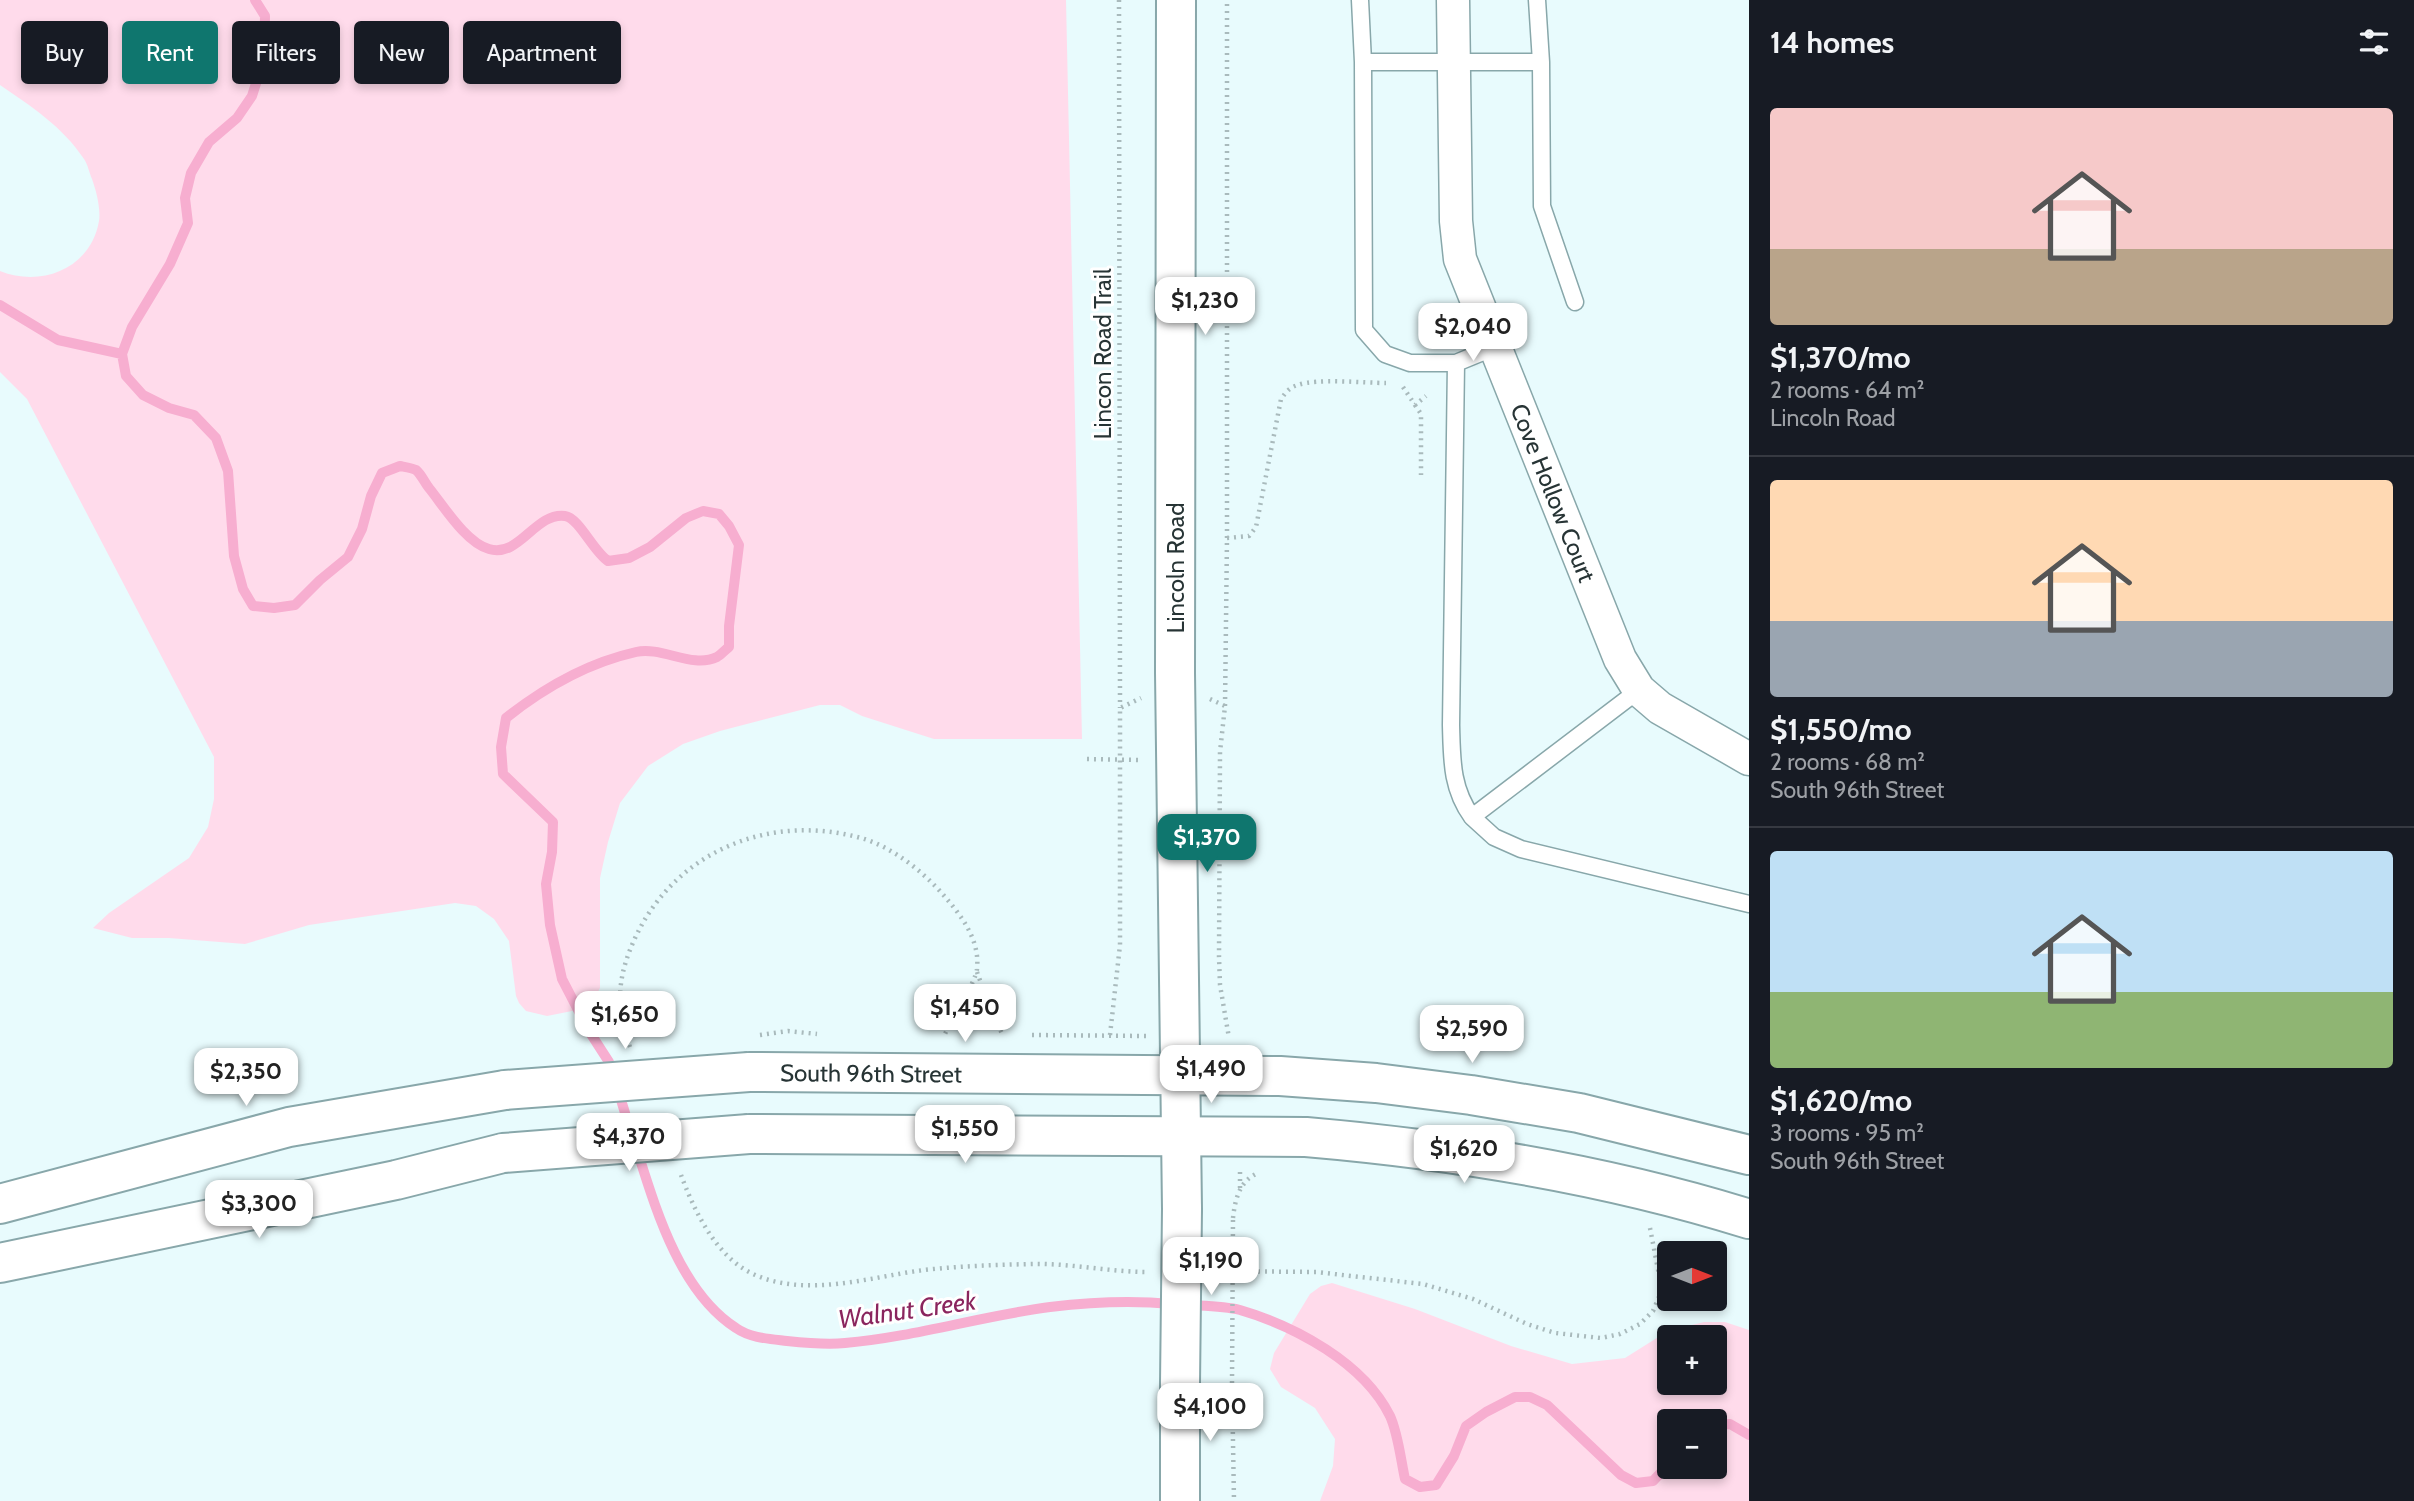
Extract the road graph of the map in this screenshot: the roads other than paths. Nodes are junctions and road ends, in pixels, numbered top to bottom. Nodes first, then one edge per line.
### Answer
1 (1176, 0) edge
2 (1360, 0) edge
3 (1453, 0) edge
4 (1537, 0) edge
5 (1363, 62) junction
6 (1453, 62) junction
7 (1541, 62) junction
8 (1576, 302) dead end
9 (1495, 347) junction
10 (1456, 363) junction
11 (1639, 690) junction
12 (1749, 759) edge
13 (1472, 817) junction
14 (1749, 904) edge
15 (1180, 1075) junction
16 (1181, 1137) junction
17 (1749, 1155) edge
18 (0, 1204) edge
19 (1749, 1219) edge
20 (0, 1263) edge
21 (1180, 1501) edge

1 - 15 main road, Lincoln Road
2 - 5 lane
3 - 6 street, Cove Hollow Court
4 - 7 lane
5 - 6 lane
5 - 10 lane
6 - 7 lane
6 - 9 street, Cove Hollow Court
7 - 8 lane
9 - 10 lane
9 - 11 street, Cove Hollow Court
10 - 13 lane
11 - 12 street
11 - 13 lane
13 - 14 lane
15 - 16 main road, Lincoln Road
15 - 17 main road, South 96th Street
15 - 18 main road, South 96th Street, bridge
16 - 19 main road
16 - 20 main road, bridge
16 - 21 main road, Lincoln Road, bridge

